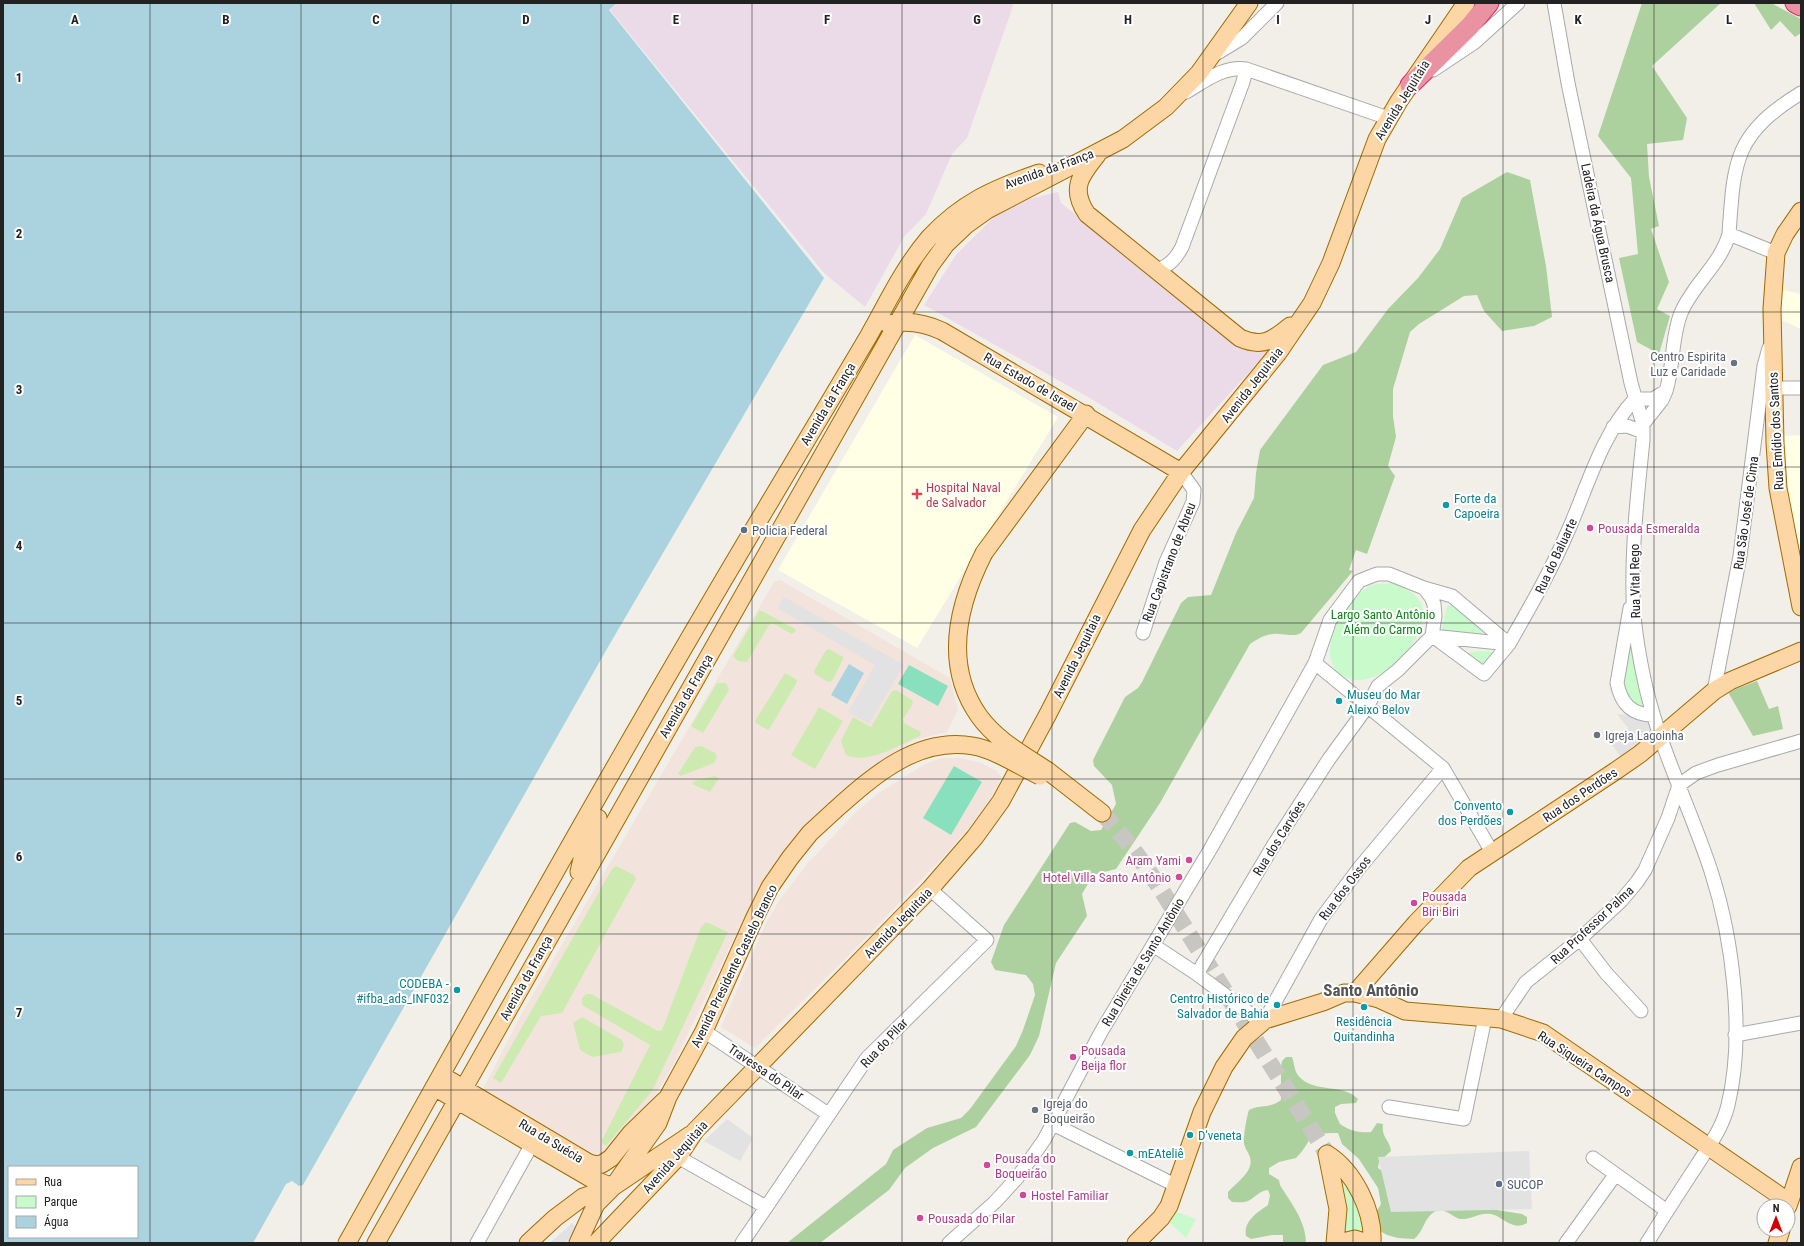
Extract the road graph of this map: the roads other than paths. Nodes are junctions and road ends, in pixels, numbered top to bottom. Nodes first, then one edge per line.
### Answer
1 (1249, 3) edge
2 (1277, 3) edge
3 (1466, 3) edge
4 (1489, 3) edge
5 (1518, 3) edge
6 (1544, 3) edge
7 (1554, 3) edge
8 (1795, 3) edge
9 (1801, 6) edge
10 (1557, 21) junction
11 (1213, 55) junction
12 (1246, 69) junction
13 (1410, 85) junction
14 (1801, 93) edge
15 (1179, 96) junction
16 (1388, 118) junction
17 (1100, 151) junction
18 (1801, 211) edge
19 (1729, 234) junction
20 (1776, 254) junction
21 (1156, 270) junction
22 (1304, 315) junction
23 (898, 322) junction
24 (870, 333) junction
25 (1773, 334) junction
26 (1774, 388) junction
27 (1801, 388) edge
28 (1666, 391) junction
29 (1635, 399) junction
30 (1086, 414) junction
31 (1613, 427) junction
32 (1643, 428) junction
33 (1181, 472) junction
34 (1424, 588) junction
35 (1633, 594) junction
36 (1801, 607) edge
37 (1142, 633) dead end
38 (1432, 636) junction
39 (1509, 644) junction
40 (1801, 651) edge
41 (1315, 663) junction
42 (1714, 691) junction
43 (1367, 707) junction
44 (1653, 715) junction
45 (1660, 737) junction
46 (1801, 741) edge
47 (1443, 768) junction
48 (1046, 774) junction
49 (609, 779) junction
50 (1679, 785) junction
51 (1102, 813) tunnel mouth
52 (1492, 852) junction
53 (577, 886) junction
54 (930, 889) junction
55 (1580, 939) junction
56 (1153, 945) junction
57 (1379, 966) junction
58 (1197, 974) junction
59 (1355, 992) junction
60 (1379, 999) junction
61 (1641, 1011) dead end
62 (1493, 1018) junction
63 (1263, 1021) junction
64 (1801, 1023) edge
65 (704, 1031) junction
66 (1735, 1035) junction
67 (760, 1067) junction
68 (437, 1081) junction
69 (460, 1094) junction
70 (668, 1097) junction
71 (1389, 1107) dead end
72 (828, 1114) junction
73 (1053, 1124) junction
74 (695, 1131) junction
75 (532, 1144) junction
76 (1708, 1147) junction
77 (678, 1157) junction
78 (1593, 1158) dead end
79 (1801, 1167) edge
80 (1616, 1175) junction
81 (1177, 1186) junction
82 (612, 1187) junction
83 (1780, 1198) edge
84 (1791, 1198) edge
85 (766, 1207) junction
86 (1667, 1211) junction
87 (347, 1243) edge
88 (376, 1243) edge
89 (477, 1243) edge
90 (528, 1243) edge
91 (578, 1243) edge
92 (596, 1243) edge
93 (742, 1243) edge
94 (949, 1243) edge
95 (1136, 1243) edge
96 (1335, 1243) edge
97 (1338, 1243) edge
98 (1367, 1243) edge
99 (1372, 1243) edge
100 (1566, 1243) edge
101 (1647, 1243) edge

1 - 11 main road
2 - 11 street
3 - 13 main road, Avenida Jequitaia
4 - 13 highway
5 - 13 street
6 - 10 street, Ladeira da Água Brusca
7 - 10 street, Ladeira da Água Brusca
8 - 9 highway
10 - 29 street, Ladeira da Água Brusca
11 - 15 main road
12 - 15 street
12 - 16 street
12 - 21 street
13 - 16 main road, Avenida Jequitaia
14 - 19 street
15 - 17 main road
16 - 22 main road, Avenida Jequitaia
17 - 21 main road
17 - 23 main road, Avenida da França
17 - 24 main road, Avenida da França
18 - 20 main road
19 - 20 street
19 - 28 street
20 - 25 main road, Rua Emídio dos Santos
21 - 22 main road
22 - 33 main road, Avenida Jequitaia
23 - 24 main road, Rua Estado de Israel
23 - 30 main road, Rua Estado de Israel
23 - 53 main road, Avenida da França
24 - 49 main road, Avenida da França
25 - 26 main road, Rua Emídio dos Santos
25 - 42 street, Rua São José de Cima
26 - 27 street
26 - 36 main road, Rua Emídio dos Santos
28 - 29 street
28 - 32 street
29 - 31 street, Rua do Baluarte
29 - 32 street, Ladeira da Água Brusca
30 - 33 main road, Rua Estado de Israel
30 - 48 main road, Avenida Presidente Castelo Branco, bridge
31 - 32 street
31 - 39 street, Rua do Baluarte
32 - 35 street, Rua Vital Rego
33 - 37 street, Rua Capistrano de Abreu
33 - 54 main road, Avenida Jequitaia
34 - 38 street
34 - 39 street
34 - 41 street
35 - 44 street, Rua Vital Rego
35 - 44 street
38 - 39 street
38 - 39 street
38 - 43 street
40 - 42 main road, Rua dos Perdões
41 - 43 street
41 - 56 street, Rua Direita de Santo Antônio
42 - 45 main road, Rua dos Perdões
43 - 47 street
43 - 58 street, Rua dos Carvões
44 - 45 street, Rua Vital Rego
45 - 50 street, Rua Vital Rego
45 - 52 main road, Rua dos Perdões
46 - 50 street
47 - 52 street
47 - 63 street, Rua dos Ossos
48 - 51 main road, Avenida Presidente Castelo Branco
48 - 65 main road, Avenida Presidente Castelo Branco, bridge
49 - 53 main road
49 - 68 main road, Avenida da França
50 - 55 street, Rua Professor Palma
50 - 66 street, Rua Vital Rego
52 - 57 main road, Rua dos Perdões
53 - 69 main road, Avenida da França
54 - 67 main road, Avenida Jequitaia
54 - 72 street, Rua do Pilar
55 - 61 street
55 - 62 street, Rua Professor Palma
56 - 58 street
56 - 73 street, Rua Direita de Santo Antônio
57 - 59 main road, Rua dos Perdões
57 - 60 main road
58 - 63 street
59 - 60 main road, Rua Siqueira Campos
59 - 63 main road
60 - 62 main road, Rua Siqueira Campos
62 - 71 street
62 - 76 main road, Rua Siqueira Campos
63 - 81 main road
64 - 66 street
65 - 67 street, Travessa do Pilar
65 - 70 main road, Avenida Presidente Castelo Branco
66 - 76 street, Rua Vital Rego
67 - 72 street, Travessa do Pilar
67 - 74 main road, Avenida Jequitaia
68 - 69 main road
68 - 87 main road, Avenida da França
69 - 70 main road, Rua da Suécia
69 - 75 main road, Rua da Suécia
69 - 88 main road, Avenida da França
70 - 82 main road, Avenida Presidente Castelo Branco
72 - 85 street, Rua do Pilar
73 - 81 street
73 - 94 street, Rua Direita de Santo Antônio
74 - 77 main road, Avenida Jequitaia
74 - 82 main road
75 - 82 main road, Rua da Suécia
75 - 89 street
76 - 83 main road, Rua Siqueira Campos
76 - 86 street, Rua Vital Rego
77 - 85 street
77 - 92 main road, Avenida Jequitaia
78 - 80 street
79 - 84 main road
80 - 86 street
80 - 100 street
81 - 95 main road
82 - 90 main road
82 - 91 main road, Avenida Presidente Castelo Branco
85 - 93 street, Rua do Pilar
86 - 101 street, Rua Vital Rego
96 - 99 main road
97 - 98 main road

